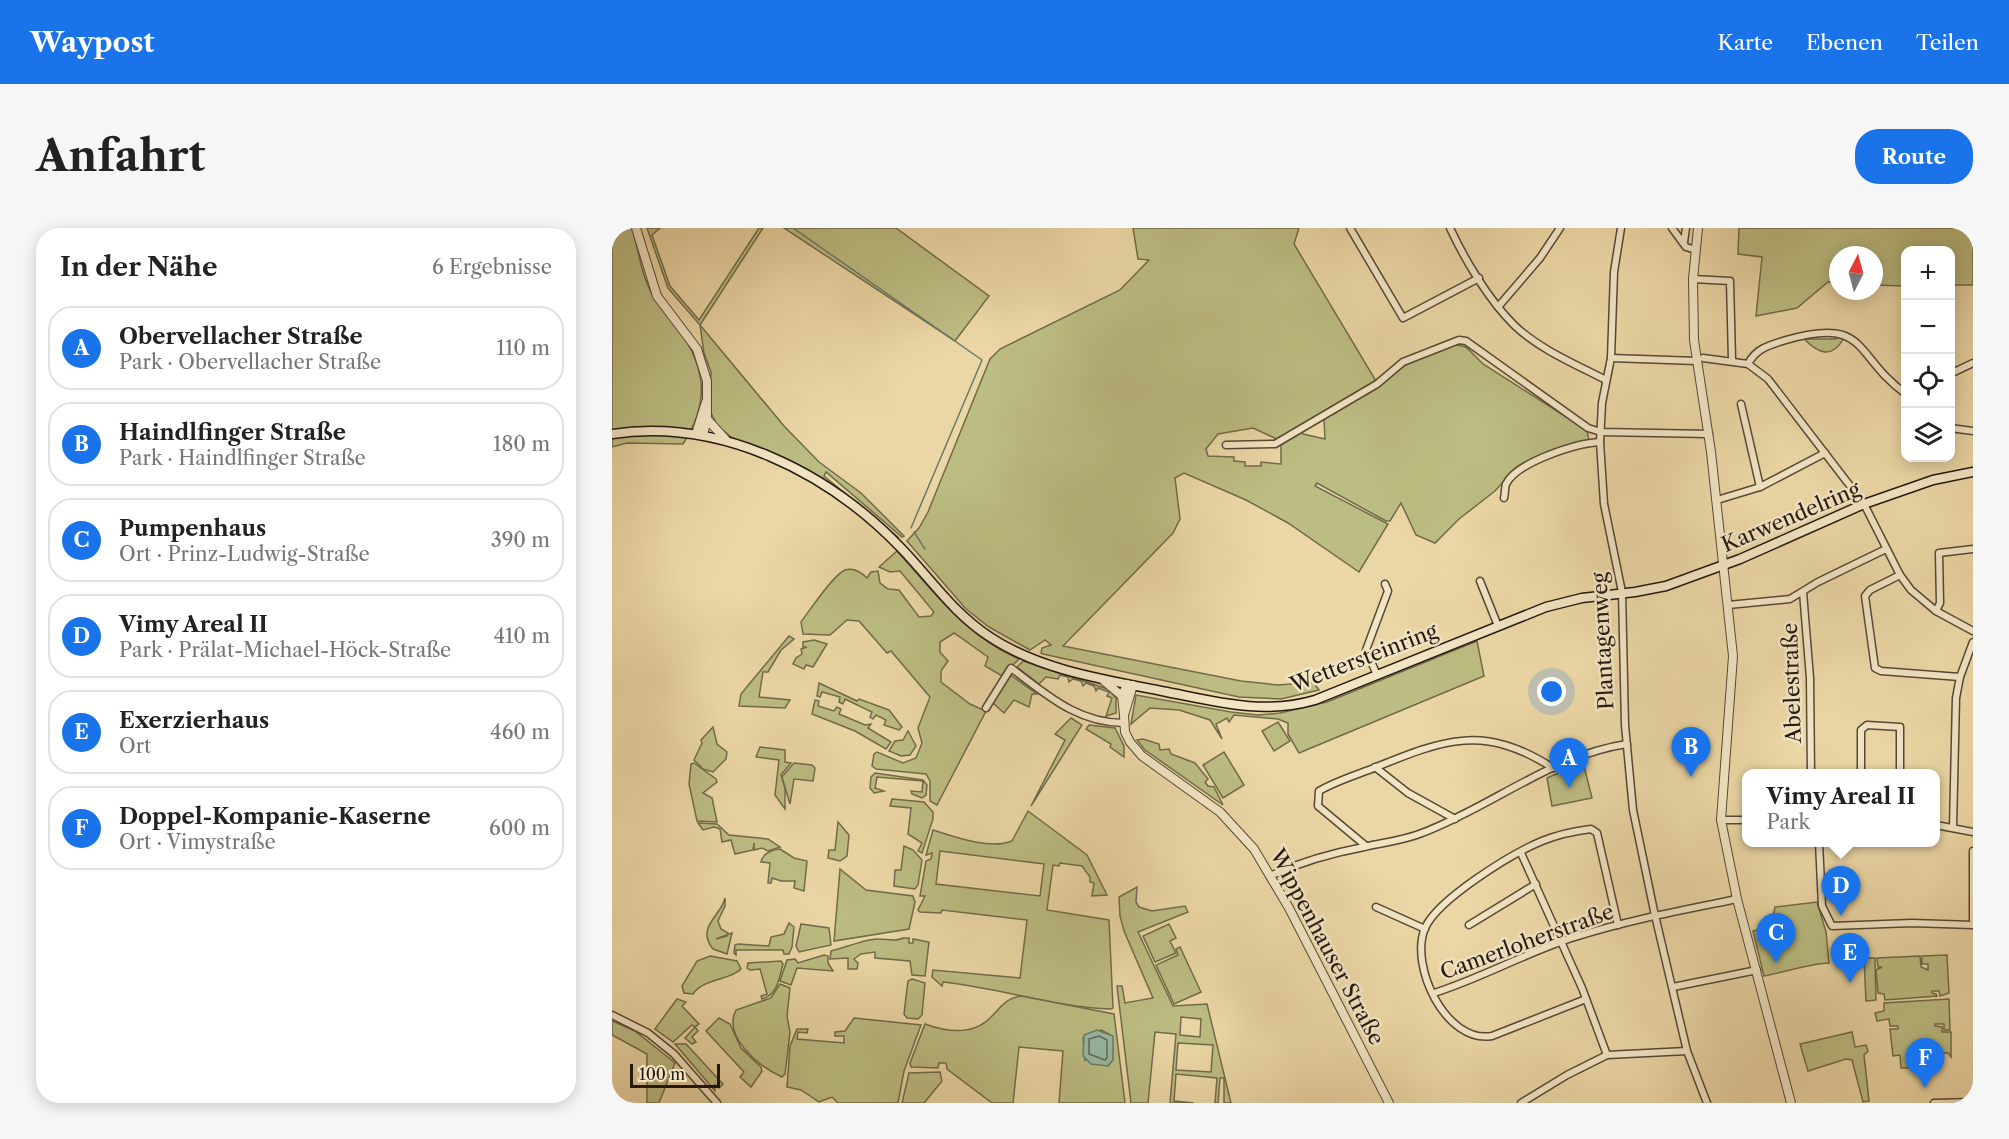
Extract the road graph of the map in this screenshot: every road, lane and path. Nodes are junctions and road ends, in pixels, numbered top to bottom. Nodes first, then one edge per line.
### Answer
1 (636, 228) edge
2 (1350, 228) edge
3 (1449, 228) edge
4 (1560, 228) edge
5 (1621, 228) edge
6 (1672, 228) edge
7 (1686, 228) edge
8 (1698, 228) edge
9 (1684, 242) junction
10 (1696, 250) junction
11 (1479, 278) junction
12 (1693, 279) junction
13 (1498, 307) junction
14 (1611, 358) junction
15 (1700, 360) junction
16 (1732, 360) junction
17 (1973, 363) edge
18 (1748, 364) junction
19 (1955, 372) edge
20 (1606, 380) junction
21 (1901, 391) edge
22 (707, 401) junction
23 (1741, 404) dead end
24 (707, 419) junction
25 (1955, 429) edge
26 (1601, 432) junction
27 (1973, 432) edge
28 (612, 434) edge
29 (700, 434) junction
30 (1709, 434) junction
31 (726, 440) junction
32 (1600, 442) junction
33 (1226, 445) dead end
34 (1825, 453) junction
35 (1973, 472) edge
36 (1760, 487) junction
37 (1504, 498) dead end
38 (1717, 500) junction
39 (1864, 504) junction
40 (1886, 549) junction
41 (1973, 549) edge
42 (1722, 566) junction
43 (1900, 575) junction
44 (1480, 581) dead end
45 (1385, 584) dead end
46 (1622, 592) junction
47 (1803, 592) junction
48 (1728, 605) junction
49 (1936, 611) junction
50 (1498, 626) junction
51 (1973, 631) edge
52 (1973, 642) edge
53 (1092, 675) junction
54 (1377, 675) junction
55 (1960, 677) junction
56 (1130, 684) junction
57 (1122, 696) junction
58 (986, 708) dead end
59 (1124, 719) junction
60 (1627, 744) junction
61 (1375, 767) junction
62 (1553, 768) junction
63 (1811, 769) edge
64 (1862, 769) edge
65 (1900, 769) edge
66 (1455, 819) junction
67 (1721, 820) junction
68 (1742, 820) edge
69 (1940, 826) edge
70 (1953, 828) junction
71 (1973, 832) edge
72 (1366, 846) junction
73 (1819, 847) edge
74 (1973, 851) edge
75 (1521, 853) junction
76 (1272, 875) junction
77 (1536, 884) junction
78 (1737, 899) junction
79 (1376, 907) dead end
80 (1655, 916) junction
81 (1973, 922) edge
82 (1469, 925) dead end
83 (1618, 925) junction
84 (1425, 929) junction
85 (1562, 942) junction
86 (1757, 970) junction
87 (1673, 987) junction
88 (1434, 993) junction
89 (1586, 999) junction
90 (612, 1016) edge
91 (1687, 1051) junction
92 (1607, 1055) junction
93 (1973, 1102) edge
94 (717, 1103) edge
95 (1389, 1103) edge
96 (1521, 1103) edge
97 (1707, 1103) edge
98 (1791, 1103) edge
99 (1934, 1103) edge

1 - 22 street
2 - 11 street
3 - 11 street
4 - 13 street
5 - 14 street, Plantagenweg
6 - 9 street
7 - 9 street
8 - 10 street
9 - 10 street
10 - 12 street
11 - 13 street
12 - 15 street
12 - 16 street
13 - 20 street
14 - 15 street
14 - 20 street, Plantagenweg
15 - 16 street
15 - 30 street
16 - 18 street
17 - 19 street
18 - 21 street
18 - 34 street
20 - 26 street, Plantagenweg
22 - 24 street
22 - 29 street
23 - 36 street
24 - 29 street
24 - 31 street
25 - 27 street
26 - 30 street
26 - 32 street, Plantagenweg
26 - 33 street
28 - 29 main road, Wettersteinring
29 - 31 main road, Wettersteinring
30 - 38 street
31 - 53 main road, Wettersteinring
32 - 37 street
32 - 46 street, Plantagenweg
34 - 36 street
34 - 39 street
35 - 39 main road, Karwendelring
36 - 38 street
38 - 42 street
39 - 40 street
39 - 42 main road, Karwendelring
40 - 43 street
40 - 47 street
41 - 49 street
42 - 46 main road, Karwendelring
42 - 48 street
43 - 49 street
43 - 55 street
44 - 50 street
45 - 54 street
46 - 50 main road, Wettersteinring
46 - 60 street, Plantagenweg
47 - 48 street
47 - 63 street, Abelestraße
48 - 67 street
49 - 51 street
50 - 54 main road, Wettersteinring
52 - 55 street
53 - 56 main road, Wettersteinring
53 - 57 street
54 - 56 main road, Wettersteinring
55 - 70 street
56 - 57 street
56 - 59 street
57 - 59 street, Wippenhauser Straße
58 - 59 street
59 - 76 street, Wippenhauser Straße
60 - 62 street
60 - 80 street, Plantagenweg
61 - 62 street
61 - 66 street
61 - 72 street
62 - 66 street
64 - 65 street
66 - 72 street
67 - 68 street
67 - 78 street
69 - 70 street
70 - 71 street
72 - 76 street
73 - 81 street
74 - 81 street
75 - 77 street
75 - 83 street
75 - 84 street
76 - 95 street, Wippenhauser Straße
77 - 82 street
77 - 85 street
78 - 80 street, Camerloherstraße
78 - 86 street
79 - 84 street
80 - 83 street, Camerloherstraße
80 - 87 street, Plantagenweg
83 - 85 street, Camerloherstraße
84 - 88 street
85 - 88 street, Camerloherstraße
85 - 89 street
86 - 87 street
86 - 98 street
87 - 91 street, Plantagenweg
88 - 89 street
89 - 92 street
90 - 94 street
91 - 92 street
91 - 97 street, Plantagenweg
92 - 96 street
93 - 99 street

